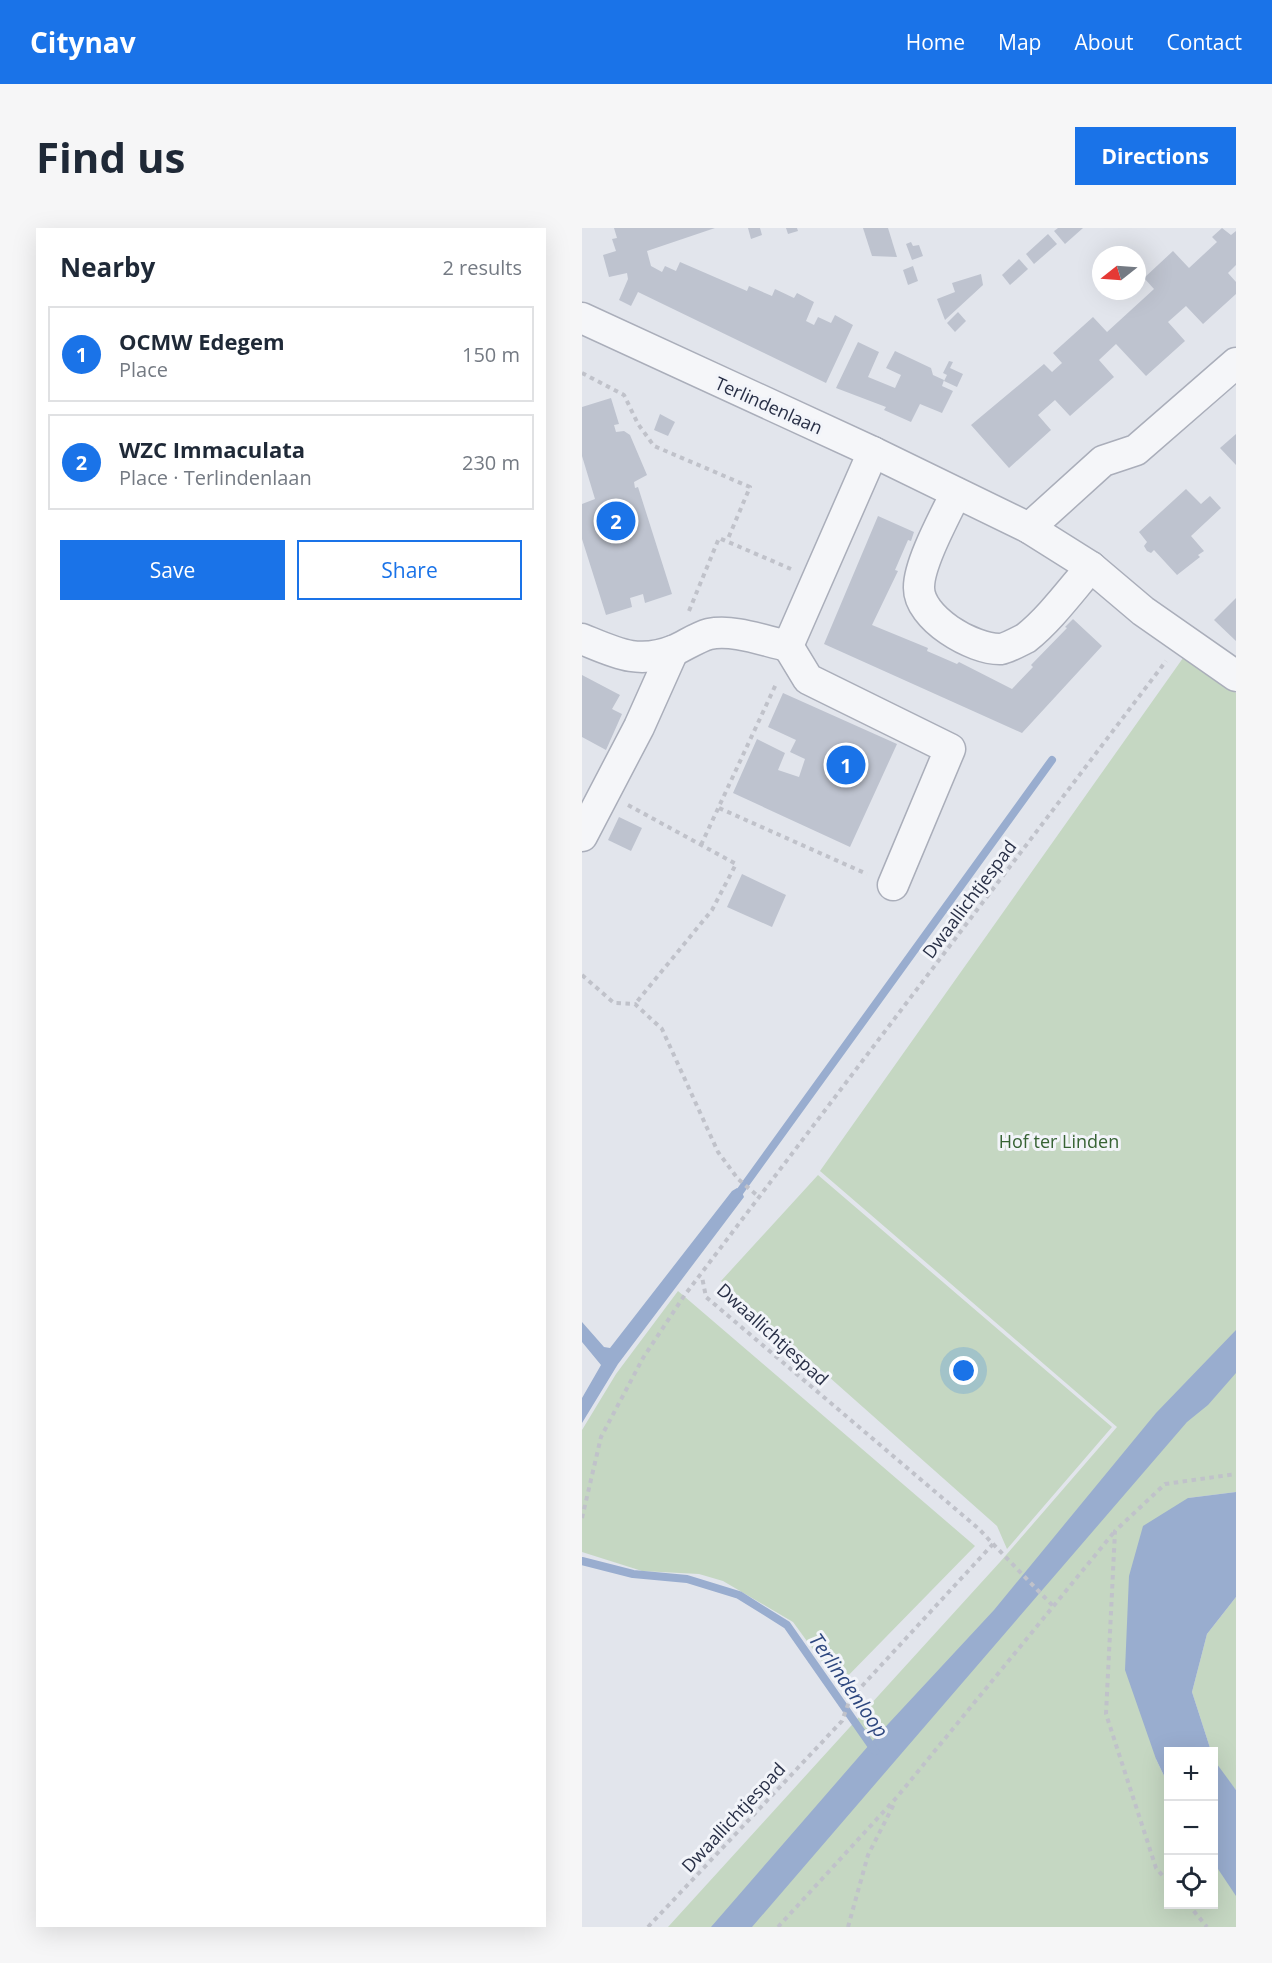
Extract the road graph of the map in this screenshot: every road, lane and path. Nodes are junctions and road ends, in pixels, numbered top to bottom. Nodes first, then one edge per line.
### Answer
1 (582, 318) edge
2 (1236, 363) edge
3 (582, 373) edge
4 (873, 452) junction
5 (956, 493) junction
6 (1029, 528) junction
7 (728, 541) junction
8 (1091, 567) junction
9 (816, 580) junction
10 (582, 639) edge
11 (1183, 639) junction
12 (789, 649) junction
13 (673, 651) junction
14 (1236, 676) edge
15 (606, 792) junction
16 (719, 808) junction
17 (582, 836) edge
18 (701, 845) junction
19 (893, 885) joint
20 (582, 975) edge
21 (635, 1004) junction
22 (759, 1197) junction
23 (702, 1276) junction
24 (1236, 1474) edge
25 (582, 1518) edge
26 (1115, 1531) junction
27 (993, 1544) junction
28 (1054, 1606) junction
29 (897, 1797) junction
30 (1164, 1877) edge
31 (1191, 1909) edge
32 (648, 1927) edge
33 (778, 1927) edge
34 (848, 1927) edge
35 (1207, 1927) edge

1 - 4 street, Terlindenlaan
2 - 6 street
3 - 7 path
4 - 5 street, Terlindenlaan
4 - 9 street
5 - 6 street, Terlindenlaan
5 - 8 street
6 - 8 street, Terlindenlaan
7 - 9 path
7 - 13 path
8 - 11 street, Terlindenlaan
9 - 12 street
10 - 13 street
11 - 14 street, Terlindenlaan
11 - 22 path, Dwaallichtjespad
12 - 13 street
12 - 16 path
12 - 19 street
13 - 15 street
15 - 17 street
15 - 18 path
16 - 18 path
16 - 19 path
18 - 21 path
20 - 21 path
21 - 22 path
22 - 23 path, Dwaallichtjespad
23 - 25 path
23 - 27 path, Dwaallichtjespad
24 - 26 path
26 - 28 path
26 - 30 path
27 - 28 path
27 - 32 path, Dwaallichtjespad
28 - 29 path
29 - 33 path
29 - 34 path
31 - 35 path

